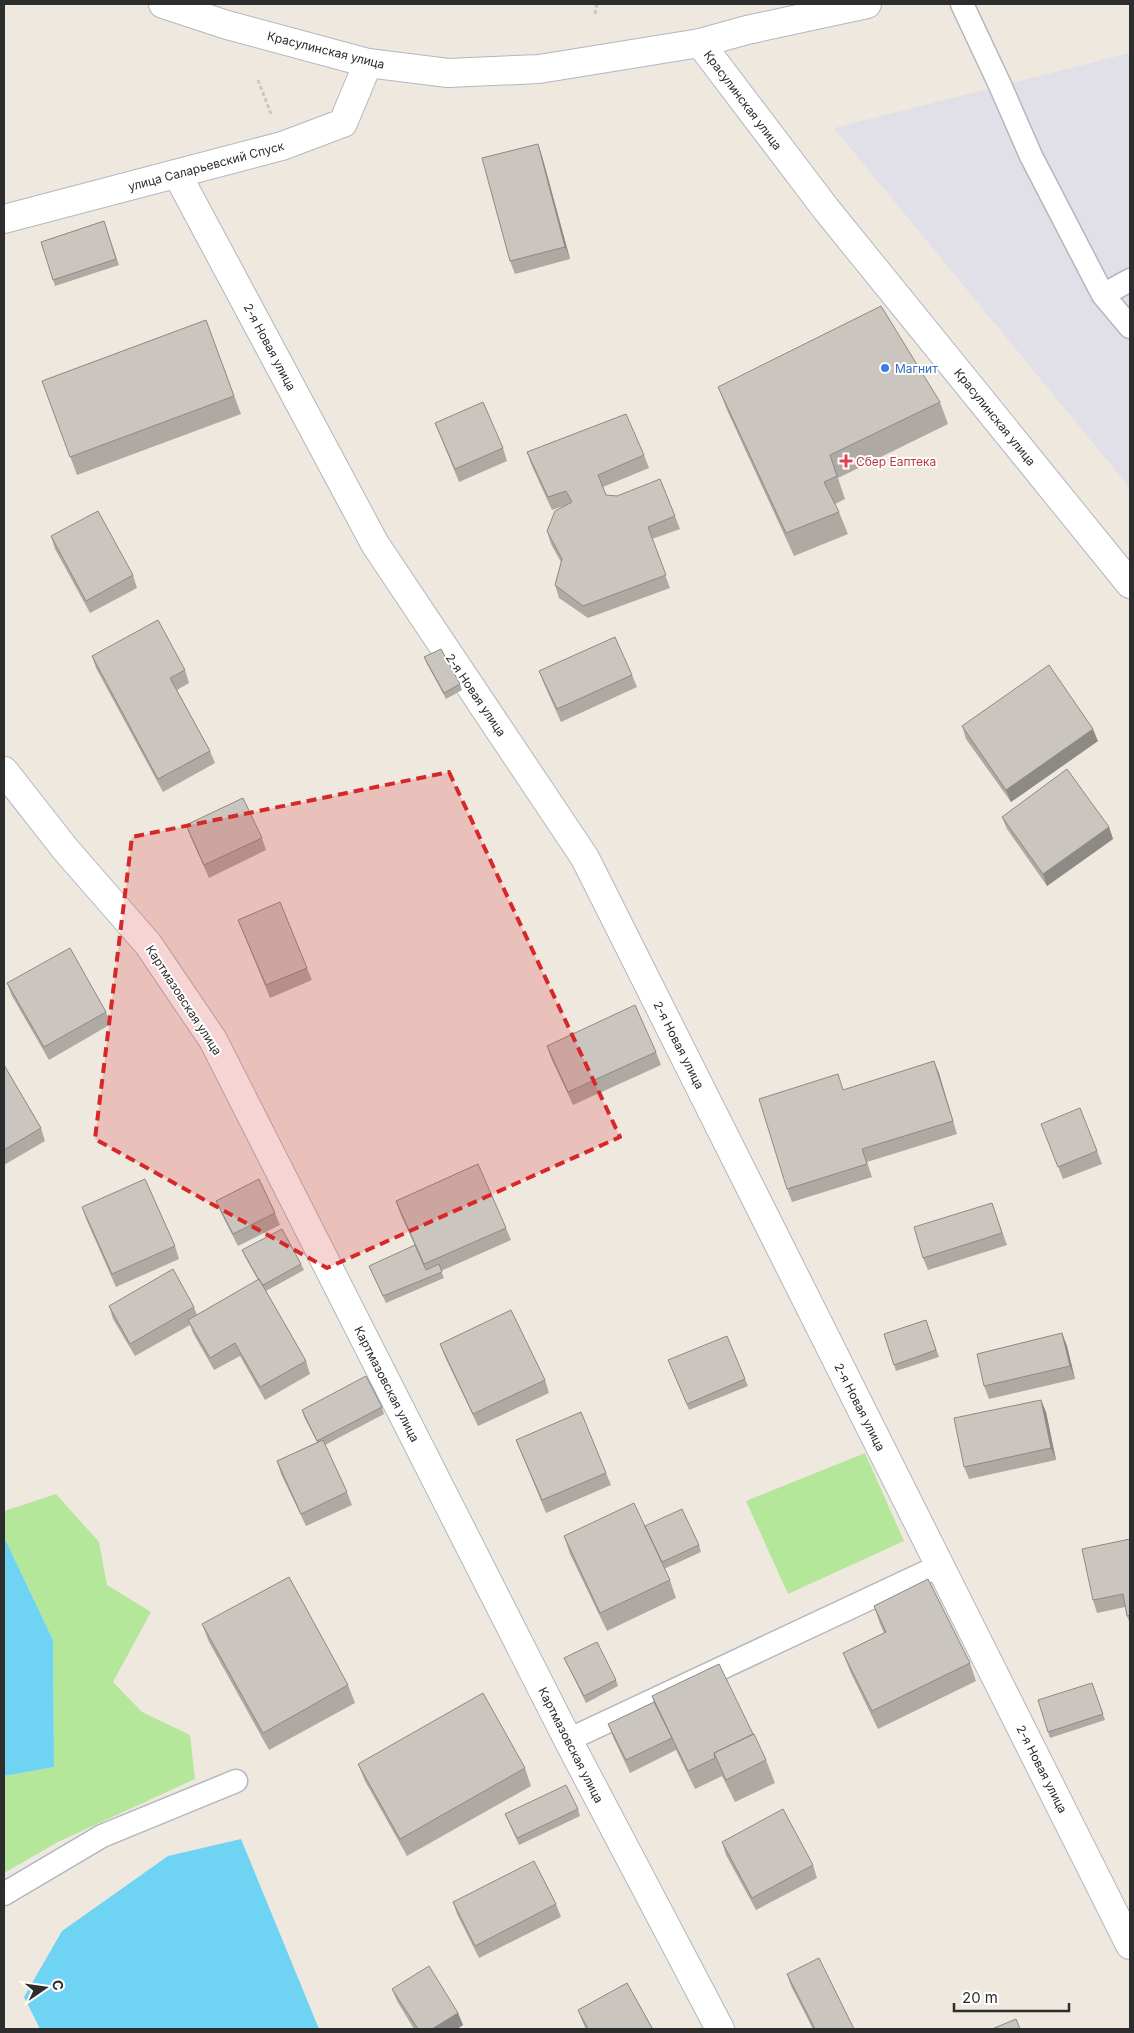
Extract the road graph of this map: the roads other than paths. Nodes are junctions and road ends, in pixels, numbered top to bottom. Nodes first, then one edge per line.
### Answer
1 (163, 4) edge
2 (867, 4) edge
3 (962, 4) edge
4 (700, 43) junction
5 (368, 63) junction
6 (177, 174) junction
7 (4, 219) edge
8 (1130, 280) edge
9 (1103, 295) junction
10 (1130, 327) edge
11 (1130, 584) edge
12 (4, 771) edge
13 (939, 1566) junction
14 (568, 1740) junction
15 (236, 1781) dead end
16 (4, 1894) edge
17 (1130, 1945) edge
18 (720, 2029) edge

1 - 5 street, Красулинская улица
2 - 4 street
3 - 9 lane
4 - 5 street, Красулинская улица
4 - 11 street, Красулинская улица
5 - 6 street, улица Саларьевский Спуск
6 - 7 street, улица Саларьевский Спуск
6 - 13 street, 2-я Новая улица
8 - 9 lane
9 - 10 lane
12 - 14 street, Картмазовская улица
13 - 14 lane
13 - 17 street, 2-я Новая улица
14 - 18 street, Картмазовская улица
15 - 16 lane

